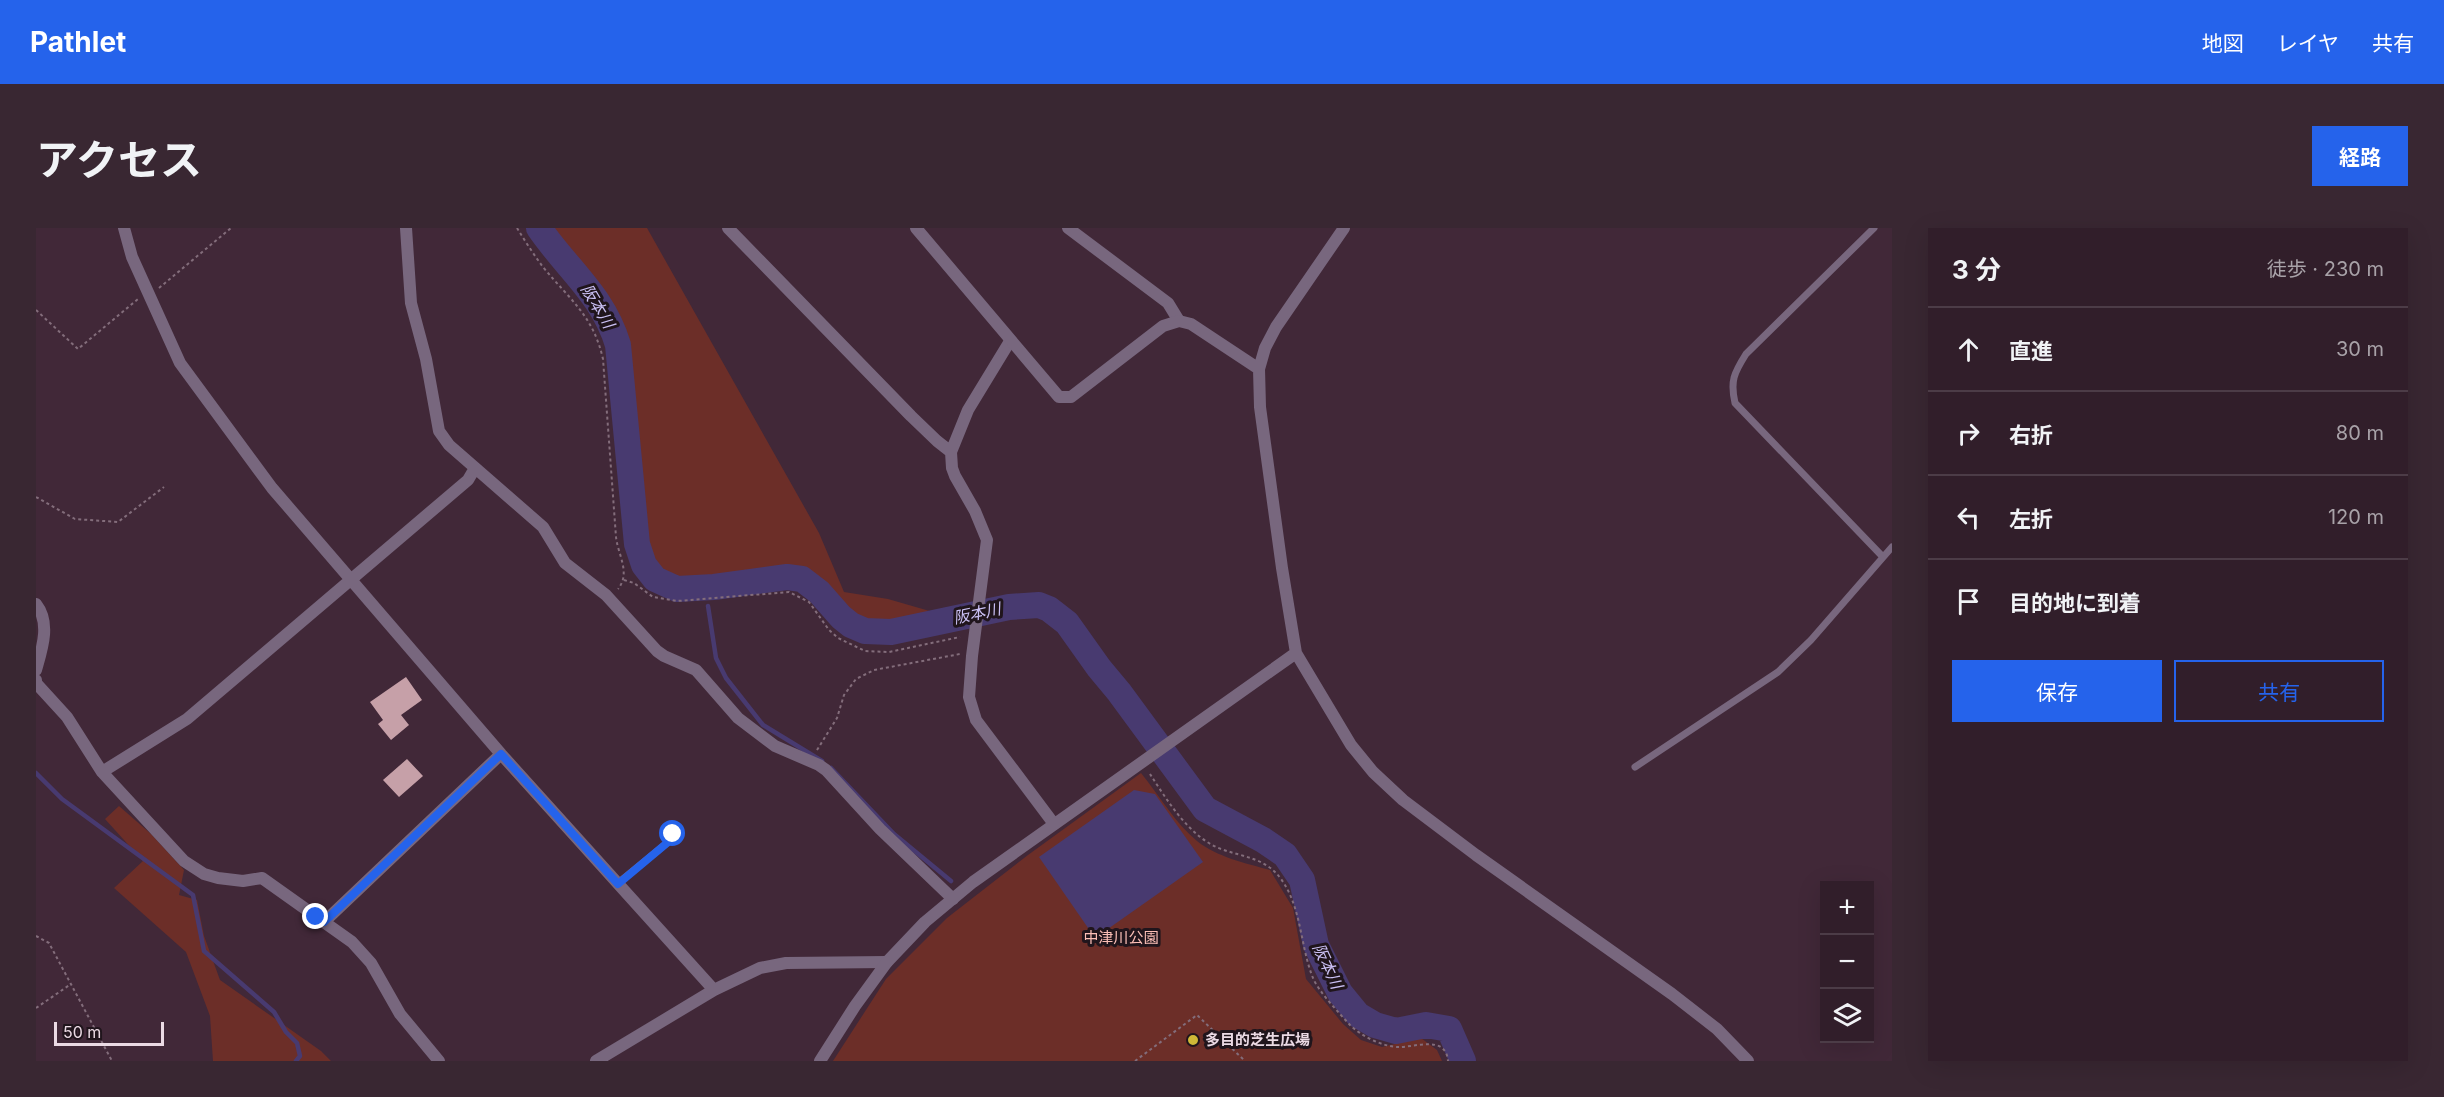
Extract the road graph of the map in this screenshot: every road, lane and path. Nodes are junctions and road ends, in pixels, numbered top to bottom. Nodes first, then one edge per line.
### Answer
1 (124, 228) edge
2 (231, 228) edge
3 (406, 228) edge
4 (517, 228) edge
5 (728, 228) edge
6 (916, 228) edge
7 (1068, 228) edge
8 (1344, 228) edge
9 (1874, 228) edge
10 (149, 295) junction
11 (36, 310) edge
12 (1179, 321) junction
13 (1010, 341) junction
14 (1259, 369) junction
15 (951, 452) junction
16 (475, 468) junction
17 (164, 487) dead end
18 (36, 496) edge
19 (1892, 547) edge
20 (1883, 557) junction
21 (352, 579) junction
22 (624, 580) junction
23 (609, 599) junction
24 (36, 603) edge
25 (975, 633) junction
26 (1296, 653) junction
27 (972, 656) junction
28 (36, 670) edge
29 (36, 680) edge
30 (816, 750) dead end
31 (501, 754) junction
32 (1145, 760) junction
33 (1635, 767) dead end
34 (102, 772) junction
35 (1054, 824) junction
36 (678, 827) dead end
37 (618, 884) junction
38 (953, 898) junction
39 (324, 922) junction
40 (36, 936) edge
41 (887, 962) junction
42 (72, 984) junction
43 (714, 990) junction
44 (36, 1008) edge
45 (112, 1061) edge
46 (439, 1061) edge
47 (596, 1061) edge
48 (820, 1061) edge
49 (1135, 1061) edge
50 (1245, 1061) edge
51 (1448, 1061) edge
52 (1748, 1061) edge

1 - 10 street
2 - 10 path
3 - 16 street
4 - 22 path
5 - 15 street
6 - 13 street
7 - 12 street
8 - 14 street
9 - 20 lane
10 - 11 path
10 - 21 street
12 - 13 street
12 - 14 street
13 - 15 street
14 - 26 street
15 - 25 street
16 - 21 street
16 - 23 street
17 - 18 path
19 - 20 lane
20 - 33 lane
21 - 31 street
21 - 34 street
22 - 23 path
22 - 25 path
23 - 38 street
24 - 28 street
25 - 27 street
26 - 32 street
26 - 52 street
27 - 30 path
27 - 35 street
29 - 34 street
31 - 37 street
31 - 39 street
32 - 35 street
32 - 51 path
34 - 39 street
35 - 38 street
36 - 37 lane
37 - 43 street
38 - 41 street
39 - 46 street
40 - 42 path
41 - 43 street
41 - 48 street
42 - 44 path
42 - 45 path
43 - 47 street
49 - 50 path

